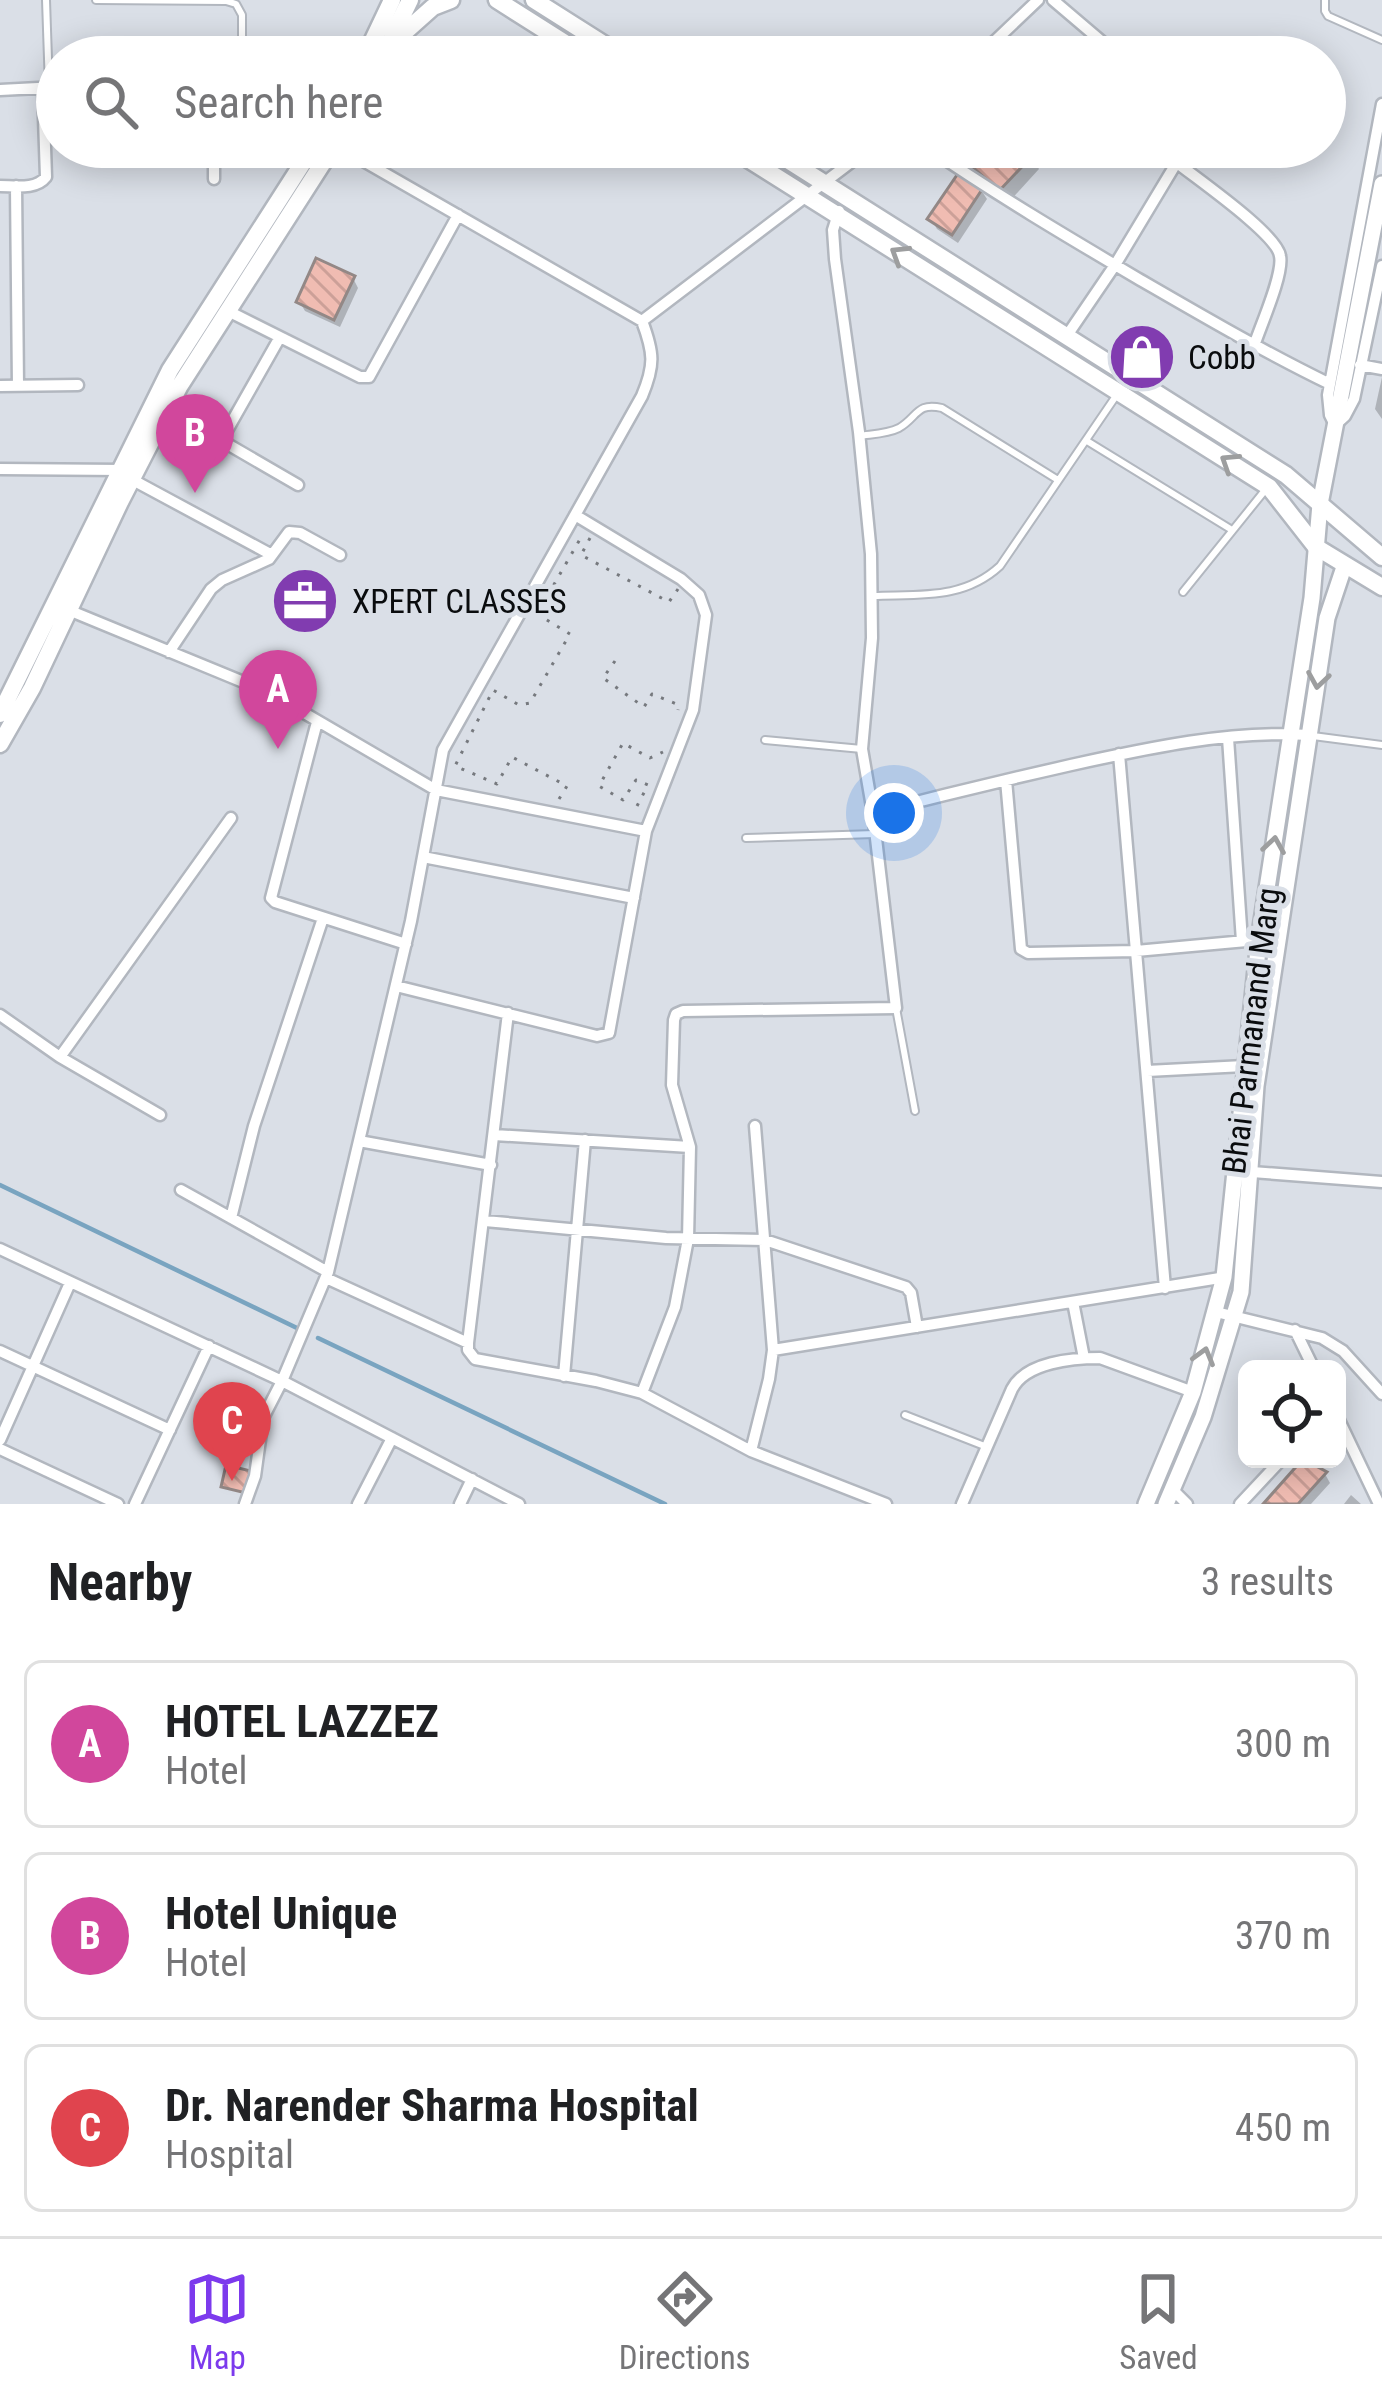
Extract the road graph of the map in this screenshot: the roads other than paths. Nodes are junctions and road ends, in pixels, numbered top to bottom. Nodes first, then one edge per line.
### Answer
1 (46, 0) edge
2 (96, 0) edge
3 (376, 0) edge
4 (392, 0) edge
5 (410, 0) edge
6 (451, 0) edge
7 (497, 0) edge
8 (534, 0) edge
9 (1038, 0) edge
10 (1053, 0) edge
11 (1325, 0) edge
12 (48, 36) edge
13 (242, 36) edge
14 (368, 36) edge
15 (374, 36) edge
16 (393, 36) edge
17 (403, 36) edge
18 (554, 36) edge
19 (591, 36) edge
20 (1000, 36) edge
21 (1095, 36) edge
22 (1382, 40) edge
23 (36, 89) edge
24 (0, 90) edge
25 (1382, 104) edge
26 (46, 168) edge
27 (214, 168) edge
28 (300, 168) edge
29 (322, 168) edge
30 (374, 168) edge
31 (763, 168) edge
32 (800, 168) edge
33 (842, 168) edge
34 (957, 168) edge
35 (1173, 168) edge
36 (1182, 168) edge
37 (214, 179) dead end
38 (822, 182) junction
39 (1382, 184) edge
40 (0, 186) edge
41 (16, 186) junction
42 (806, 196) junction
43 (848, 199) junction
44 (458, 215) junction
45 (836, 215) junction
46 (1115, 265) junction
47 (1382, 266) edge
48 (228, 311) junction
49 (642, 321) junction
50 (1066, 337) junction
51 (280, 338) junction
52 (1254, 346) junction
53 (1360, 365) junction
54 (1382, 369) edge
55 (1330, 384) junction
56 (78, 385) dead end
57 (0, 386) edge
58 (18, 386) junction
59 (1119, 392) junction
60 (167, 409) junction
61 (1335, 425) junction
62 (859, 436) junction
63 (1086, 440) junction
64 (221, 441) junction
65 (0, 469) edge
66 (130, 473) junction
67 (1058, 480) junction
68 (298, 485) dead end
69 (1268, 486) junction
70 (1320, 504) junction
71 (575, 514) junction
72 (1232, 530) junction
73 (1316, 547) junction
74 (272, 555) junction
75 (340, 555) dead end
76 (1382, 556) edge
77 (1344, 566) junction
78 (1382, 587) edge
79 (1183, 592) dead end
80 (873, 596) junction
81 (61, 608) junction
82 (169, 652) junction
83 (5, 713) edge
84 (317, 722) junction
85 (1291, 734) junction
86 (1310, 735) junction
87 (1228, 738) junction
88 (765, 740) dead end
89 (0, 744) edge
90 (1382, 745) edge
91 (862, 749) junction
92 (1118, 754) junction
93 (1006, 780) junction
94 (436, 790) junction
95 (873, 812) junction
96 (231, 818) dead end
97 (646, 831) junction
98 (875, 835) junction
99 (746, 838) dead end
100 (423, 857) junction
101 (634, 898) junction
102 (323, 918) junction
103 (1279, 938) junction
104 (1251, 940) junction
105 (406, 944) junction
106 (1136, 951) junction
107 (396, 986) junction
108 (896, 1008) junction
109 (508, 1013) junction
110 (0, 1015) edge
111 (60, 1058) junction
112 (1244, 1066) junction
113 (1147, 1071) junction
114 (915, 1111) dead end
115 (160, 1115) dead end
116 (755, 1126) dead end
117 (494, 1135) junction
118 (585, 1140) junction
119 (359, 1141) junction
120 (690, 1147) junction
121 (491, 1165) junction
122 (1252, 1172) junction
123 (1382, 1182) edge
124 (181, 1190) dead end
125 (231, 1218) junction
126 (484, 1221) junction
127 (577, 1230) junction
128 (688, 1239) junction
129 (765, 1240) junction
130 (0, 1250) edge
131 (327, 1275) junction
132 (1244, 1275) junction
133 (1224, 1277) junction
134 (70, 1283) junction
135 (1165, 1288) junction
136 (1073, 1302) junction
137 (1216, 1312) junction
138 (1235, 1315) junction
139 (917, 1327) junction
140 (1295, 1330) junction
141 (468, 1343) junction
142 (209, 1346) junction
143 (773, 1350) junction
144 (0, 1351) edge
145 (1084, 1358) junction
146 (1310, 1360) edge
147 (33, 1366) junction
148 (565, 1376) junction
149 (282, 1381) junction
150 (1193, 1392) junction
151 (642, 1393) junction
152 (1382, 1394) edge
153 (905, 1415) dead end
154 (170, 1430) junction
155 (1346, 1436) edge
156 (392, 1438) junction
157 (0, 1444) edge
158 (987, 1447) junction
159 (751, 1451) junction
160 (1274, 1468) edge
161 (472, 1480) junction
162 (1169, 1497) edge
163 (118, 1504) edge
164 (135, 1504) edge
165 (245, 1504) edge
166 (358, 1504) edge
167 (460, 1504) edge
168 (520, 1504) edge
169 (886, 1504) edge
170 (962, 1504) edge
171 (1146, 1504) edge
172 (1187, 1504) edge
173 (1240, 1504) edge
174 (1379, 1504) edge

1 - 12 lane
2 - 13 lane
3 - 14 main road
4 - 15 main road
5 - 16 main road
6 - 17 main road
7 - 18 main road
8 - 19 main road
9 - 20 street
10 - 21 street
11 - 22 lane
23 - 24 street
25 - 55 street
26 - 41 street
27 - 37 street
28 - 66 main road
29 - 48 main road
30 - 44 street
31 - 42 main road
32 - 38 main road
33 - 38 street
34 - 46 street
35 - 46 street
36 - 52 street
38 - 42 street
38 - 43 main road
39 - 61 street, Bhai Parmanand Marg
40 - 41 street
41 - 58 street
42 - 45 main road
42 - 49 street
43 - 45 street
43 - 50 main road
44 - 49 street
44 - 51 street
59 -> 45 main road
45 - 62 street
46 - 50 street
46 - 52 street
47 - 53 street
48 - 51 street
48 - 60 main road
49 - 71 street
50 - 70 main road
51 - 64 street
52 - 55 street
53 - 54 street
53 - 61 street
55 - 61 street
56 - 58 street
57 - 58 street
59 - 63 lane
69 -> 59 main road
60 - 64 street
60 - 66 main road
61 - 70 street, Bhai Parmanand Marg
62 - 67 lane
62 - 80 street
63 - 67 lane
63 - 72 lane
64 - 68 street
65 - 66 street
66 - 74 street
66 - 81 main road
67 - 80 lane
69 - 72 lane
69 - 73 main road
70 - 73 street, Bhai Parmanand Marg
70 - 76 main road
71 - 94 street
71 - 97 street
72 - 79 lane
73 - 77 main road
73 - 85 street, Bhai Parmanand Marg
74 - 75 street
74 - 82 street
77 - 78 main road
77 -> 86 street, Bhai Parmanand Marg
80 - 91 street
81 - 82 street
81 - 83 main road
82 - 84 street
83 - 89 main road
84 - 94 street
84 - 102 street
85 - 86 street
85 - 87 street
104 -> 85 street, Bhai Parmanand Marg
86 - 90 lane
86 - 103 street, Bhai Parmanand Marg
87 - 92 street
87 - 104 street
88 - 91 lane
91 - 95 street
92 - 93 street
92 - 106 street
93 - 95 street
93 - 106 street
94 - 97 street
94 - 100 street
95 - 98 street
96 - 111 street
97 - 101 street
98 - 99 lane
98 - 108 street
100 - 101 street
100 - 105 street
101 - 109 street
102 - 105 street
102 - 125 street
103 - 104 street
103 - 122 street, Bhai Parmanand Marg
104 - 106 street
104 - 112 street, Bhai Parmanand Marg
105 - 107 street
106 - 113 street
107 - 109 street
107 - 119 street
108 - 114 lane
108 - 120 street
109 - 117 street
110 - 111 street
111 - 115 street
112 - 113 street
112 - 133 street, Bhai Parmanand Marg
113 - 135 street
116 - 129 street
117 - 118 street
117 - 121 street
118 - 120 street
118 - 127 street
119 - 121 street
119 - 131 street
120 - 128 street
121 - 126 street
122 - 123 street
122 - 132 street, Bhai Parmanand Marg
124 - 125 street
125 - 131 street
126 - 127 street
126 - 141 street
127 - 128 street
127 - 148 street
128 - 129 street
128 - 151 street
129 - 139 street
129 - 143 street
130 - 134 street
131 - 141 street
131 - 149 street
132 - 133 street
132 - 138 street, Bhai Parmanand Marg
133 - 135 street
133 - 137 street, Bhai Parmanand Marg
134 - 142 street
134 - 147 street
135 - 136 street
136 - 139 street
136 - 145 street
137 - 138 street
150 -> 137 street, Bhai Parmanand Marg
138 - 140 street
138 - 162 street, Bhai Parmanand Marg
139 - 143 street
140 - 146 street
140 - 152 street
141 - 148 street
142 - 149 street
142 - 154 street
143 - 159 street
144 - 147 street
145 - 150 street
145 - 158 street
147 - 154 street
147 - 157 street
148 - 151 street
149 - 156 street
149 - 165 street
150 - 171 street, Bhai Parmanand Marg
151 - 159 street
153 - 158 lane
154 - 164 street
155 - 174 street
156 - 161 street
156 - 166 street
157 - 163 street
158 - 170 street
159 - 169 street
160 - 173 street
161 - 167 street
161 - 168 street
162 - 172 street

